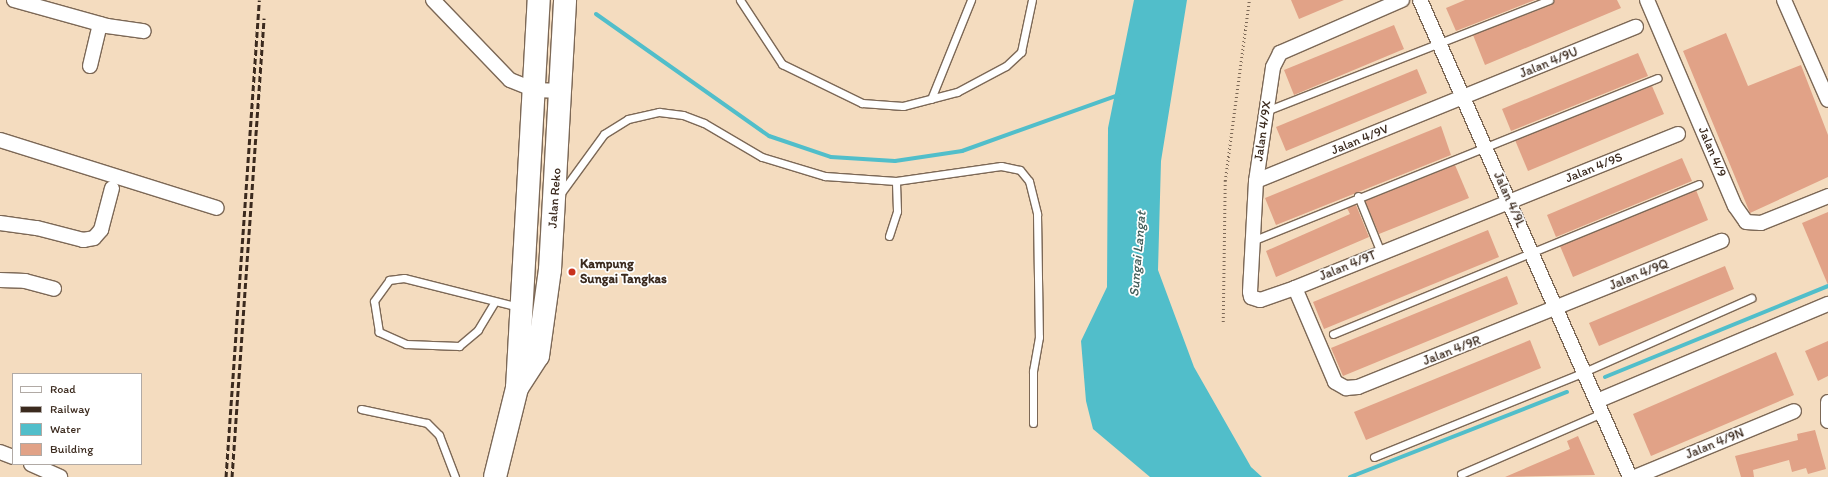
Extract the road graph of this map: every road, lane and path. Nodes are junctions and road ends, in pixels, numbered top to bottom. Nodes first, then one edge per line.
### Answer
1 (14, 0) edge
2 (433, 0) edge
3 (539, 0) edge
4 (565, 0) edge
5 (740, 0) edge
6 (971, 0) edge
7 (1032, 0) edge
8 (1249, 0) edge
9 (1402, 0) edge
10 (1420, 0) edge
11 (1549, 0) edge
12 (1647, 0) edge
13 (1784, 0) edge
14 (100, 24) junction
15 (1636, 27) dead end
16 (144, 31) dead end
17 (1438, 43) junction
18 (90, 66) dead end
19 (1656, 78) dead end
20 (535, 90) junction
21 (562, 91) junction
22 (931, 99) junction
23 (1463, 99) junction
24 (1828, 100) edge
25 (1266, 111) junction
26 (1678, 134) dead end
27 (0, 140) edge
28 (1485, 147) junction
29 (896, 181) junction
30 (1256, 181) junction
31 (1698, 184) dead end
32 (112, 188) dead end
33 (1358, 196) junction
34 (1828, 196) edge
35 (555, 201) junction
36 (1509, 202) junction
37 (217, 208) dead end
38 (0, 223) edge
39 (889, 236) dead end
40 (1252, 241) junction
41 (1722, 241) dead end
42 (1381, 253) junction
43 (1532, 253) junction
44 (0, 280) edge
45 (54, 288) dead end
46 (1295, 288) junction
47 (1751, 298) dead end
48 (494, 303) junction
49 (1828, 304) edge
50 (524, 307) junction
51 (1556, 309) junction
52 (1223, 322) dead end
53 (1333, 334) dead end
54 (1584, 372) junction
55 (517, 388) junction
56 (1827, 403) edge
57 (1599, 407) junction
58 (362, 409) dead end
59 (1794, 412) dead end
60 (1828, 421) edge
61 (1033, 423) dead end
62 (0, 452) edge
63 (12, 457) edge
64 (1374, 457) dead end
65 (33, 465) edge
66 (1461, 474) dead end
67 (60, 477) edge
68 (455, 477) edge
69 (495, 477) edge
70 (1630, 477) edge
71 (1635, 477) edge

1 - 14 street
2 - 20 street
3 - 20 main road, Jalan Reko
4 - 21 main road, Jalan Reko
5 - 22 lane
6 - 22 lane
7 - 22 lane
8 - 52 path
9 - 25 street, Jalan 4/9X
10 - 17 street, Jalan 4/9L
11 - 17 lane
12 - 34 street, Jalan 4/9
13 - 24 street
14 - 16 street
14 - 18 street
15 - 23 street, Jalan 4/9U
17 - 23 street, Jalan 4/9L
17 - 25 lane
19 - 28 lane
20 - 21 street
20 - 50 main road, Jalan Reko
21 - 35 main road, Jalan Reko
23 - 28 street, Jalan 4/9L
23 - 30 street, Jalan 4/9V
25 - 30 street, Jalan 4/9X
26 - 36 street, Jalan 4/9S
27 - 37 street
28 - 33 lane
28 - 36 street, Jalan 4/9L
29 - 35 lane
29 - 39 lane
29 - 61 lane
30 - 40 street, Jalan 4/9X
31 - 43 lane
32 - 38 street
33 - 40 lane
33 - 42 lane
35 - 55 main road, Jalan Reko
36 - 42 street, Jalan 4/9T
36 - 43 street, Jalan 4/9L
40 - 46 street, Jalan 4/9X
41 - 51 street, Jalan 4/9Q
42 - 46 street, Jalan 4/9T
43 - 51 street, Jalan 4/9L
43 - 53 lane
44 - 45 street
46 - 51 street, Jalan 4/9R
47 - 54 lane
48 - 48 lane
48 - 50 lane
49 - 57 street
50 - 55 main road, Jalan Reko
51 - 54 street, Jalan 4/9L
54 - 57 street, Jalan 4/9L
54 - 64 lane
55 - 69 main road, Jalan Reko
56 - 60 street
57 - 66 lane
57 - 70 street, Jalan 4/9L
58 - 68 lane
59 - 71 street, Jalan 4/9N
62 - 63 street
65 - 67 street

